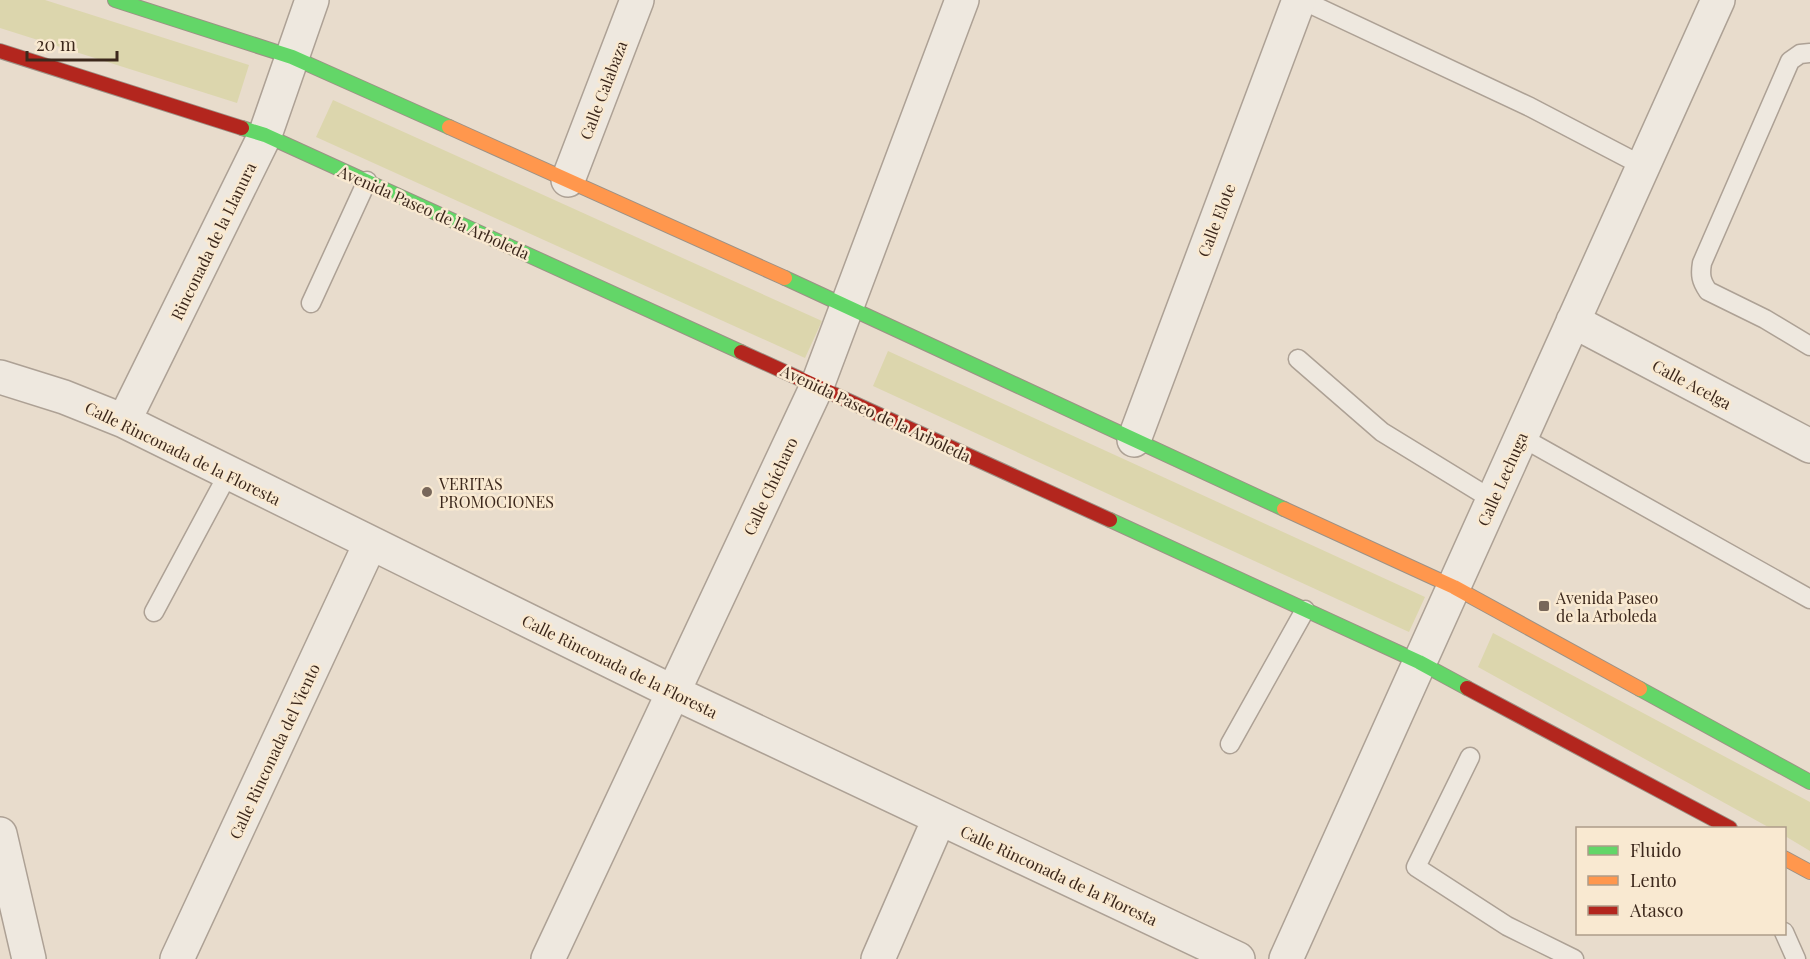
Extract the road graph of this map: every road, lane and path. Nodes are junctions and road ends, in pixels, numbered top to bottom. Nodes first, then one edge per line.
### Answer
1 (115, 0) edge
2 (312, 0) edge
3 (637, 0) edge
4 (962, 0) edge
5 (1300, 0) edge
6 (1718, 0) edge
7 (0, 51) edge
8 (1810, 53) edge
9 (292, 57) junction
10 (266, 135) junction
11 (1643, 166) junction
12 (568, 180) junction
13 (367, 181) junction
14 (311, 303) dead end
15 (847, 306) junction
16 (1573, 321) junction
17 (1810, 346) edge
18 (1298, 359) dead end
19 (0, 377) edge
20 (817, 386) junction
21 (124, 421) junction
22 (1521, 437) junction
23 (1134, 440) junction
24 (1810, 446) edge
25 (228, 474) junction
26 (1492, 500) junction
27 (370, 544) junction
28 (1454, 587) junction
29 (1810, 599) edge
30 (1305, 610) junction
31 (154, 612) dead end
32 (1419, 663) junction
33 (673, 692) junction
34 (1230, 744) dead end
35 (1470, 757) dead end
36 (1810, 782) edge
37 (939, 819) junction
38 (1728, 827) edge
39 (0, 834) edge
40 (1786, 859) edge
41 (1810, 872) edge
42 (1786, 934) edge
43 (1181, 947) edge
44 (29, 959) edge
45 (177, 959) edge
46 (548, 959) edge
47 (878, 959) edge
48 (1239, 959) edge
49 (1286, 959) edge
50 (1574, 959) edge
51 (1796, 959) edge

1 - 9 street
2 - 9 street, Rinconada de la Llanura
3 - 12 street, Calle Calabaza
4 - 15 street, Calle Chícharo
5 - 11 lane
5 - 23 street, Calle Elote
6 - 11 street, Calle Lechuga
7 - 10 street, Avenida Paseo de la Arboleda
8 - 17 lane
9 - 10 street, Rinconada de la Llanura
9 - 12 street
10 - 13 street, Avenida Paseo de la Arboleda
10 - 21 street, Rinconada de la Llanura
11 - 16 street, Calle Lechuga
12 - 15 street
13 - 14 lane
13 - 20 street, Avenida Paseo de la Arboleda
15 - 20 street, Calle Chícharo
15 - 23 street
16 - 22 street, Calle Lechuga
16 - 24 street, Calle Acelga
18 - 26 lane
19 - 21 street, Calle Rinconada de la Floresta
20 - 30 street, Avenida Paseo de la Arboleda
20 - 33 street, Calle Chícharo
21 - 25 street, Calle Rinconada de la Floresta
22 - 26 street, Calle Lechuga
22 - 29 lane
23 - 28 street
25 - 27 street, Calle Rinconada de la Floresta
25 - 31 lane
26 - 28 street, Calle Lechuga
27 - 33 street, Calle Rinconada de la Floresta
27 - 45 street, Calle Rinconada del Viento
28 - 32 street, Calle Lechuga
28 - 36 street
30 - 32 street, Avenida Paseo de la Arboleda
30 - 34 lane
32 - 38 street, Avenida Paseo de la Arboleda
32 - 49 street, Calle Lechuga
33 - 37 street, Calle Rinconada de la Floresta
33 - 46 street, Calle Chícharo
35 - 50 lane
37 - 43 street, Calle Rinconada de la Floresta
37 - 47 street
39 - 44 street
40 - 41 street
42 - 51 lane
43 - 48 street, Calle Rinconada de la Floresta

